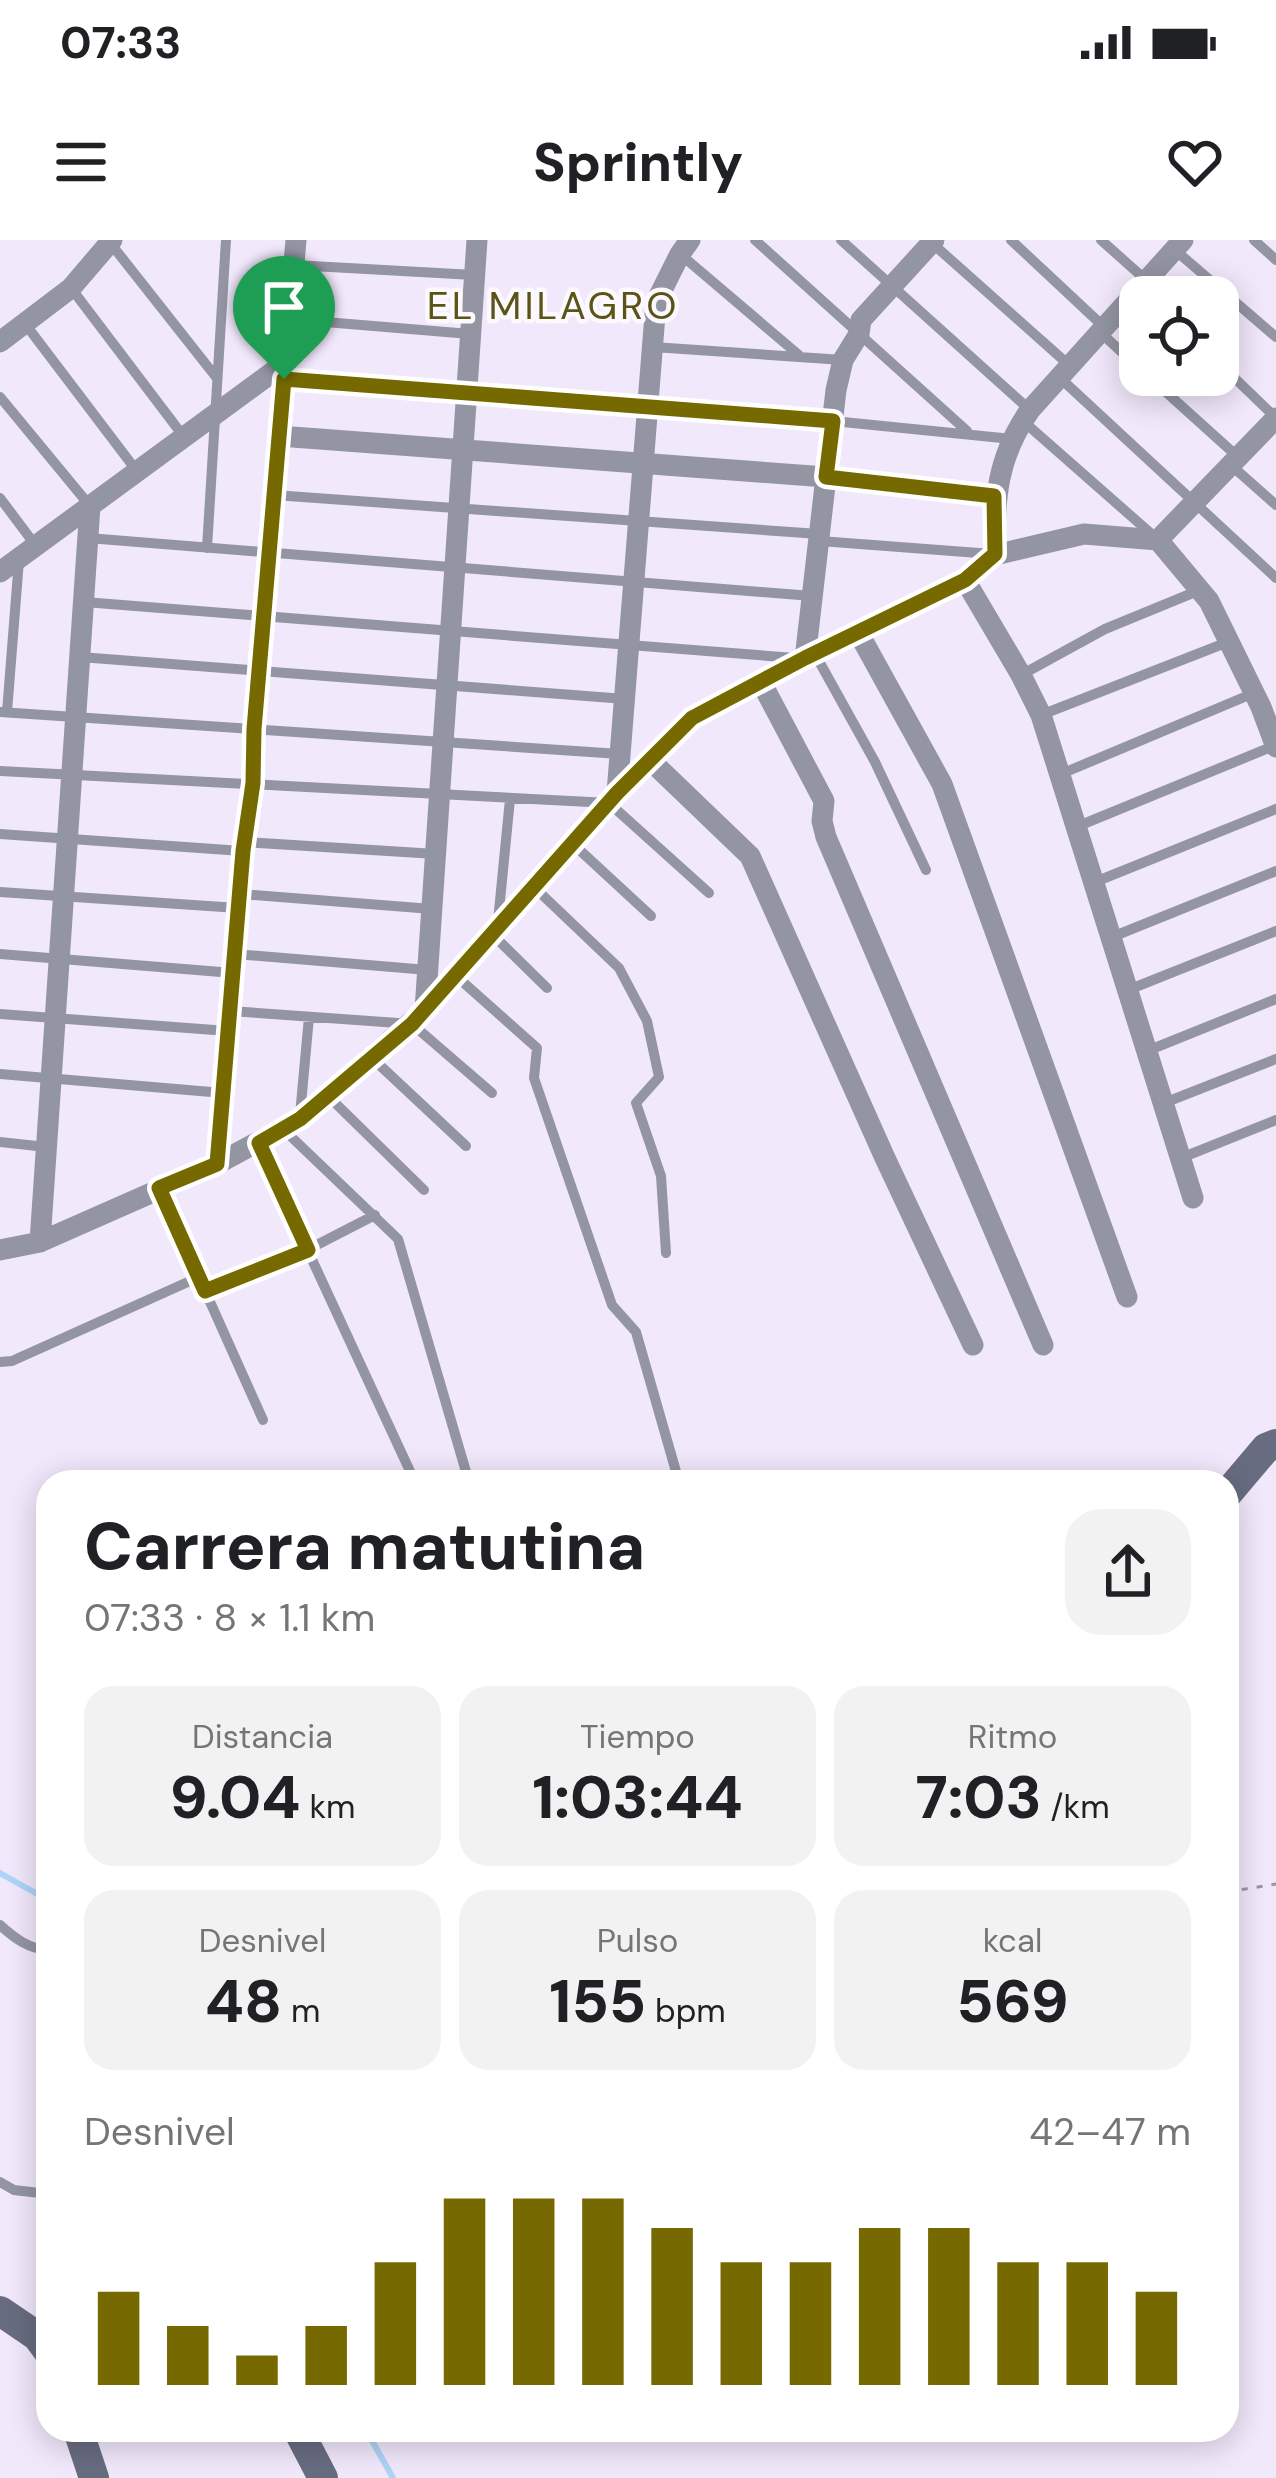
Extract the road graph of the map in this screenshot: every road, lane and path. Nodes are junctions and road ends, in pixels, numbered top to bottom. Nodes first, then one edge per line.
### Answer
1 (226, 240) edge
2 (296, 240) edge
3 (477, 240) edge
4 (754, 240) edge
5 (841, 240) edge
6 (1011, 240) edge
7 (1101, 240) edge
8 (1254, 240) edge
9 (931, 241) edge
10 (111, 242) edge
11 (1179, 245) edge
12 (685, 247) edge
13 (1276, 260) edge
14 (294, 265) junction
15 (474, 275) junction
16 (1134, 276) edge
17 (1156, 276) edge
18 (892, 286) junction
19 (71, 288) junction
20 (1119, 314) edge
21 (289, 320) junction
22 (26, 325) junction
23 (1102, 329) junction
24 (470, 334) junction
25 (860, 334) junction
26 (1276, 337) edge
27 (0, 342) edge
28 (653, 347) junction
29 (1119, 347) edge
30 (803, 358) junction
31 (843, 360) junction
32 (285, 371) junction
33 (1064, 371) junction
34 (216, 377) junction
35 (1239, 382) edge
36 (466, 393) junction
37 (1168, 396) edge
38 (0, 397) edge
39 (649, 406) junction
40 (213, 416) junction
41 (1276, 418) edge
42 (833, 421) junction
43 (1021, 423) junction
44 (970, 434) junction
45 (279, 436) junction
46 (184, 437) junction
47 (463, 448) junction
48 (1235, 462) junction
49 (644, 465) junction
50 (137, 472) junction
51 (826, 477) junction
52 (274, 495) junction
53 (994, 496) junction
54 (0, 498) edge
55 (1197, 502) junction
56 (1276, 505) edge
57 (90, 506) junction
58 (459, 508) junction
59 (639, 521) junction
60 (820, 537) junction
61 (88, 538) junction
62 (1158, 540) junction
63 (207, 548) junction
64 (269, 553) junction
65 (995, 554) junction
66 (18, 559) edge
67 (455, 568) junction
68 (1276, 578) edge
69 (965, 580) junction
70 (634, 582) junction
71 (1200, 590) junction
72 (812, 596) junction
73 (84, 602) junction
74 (263, 616) junction
75 (451, 631) junction
76 (858, 632) junction
77 (1229, 641) junction
78 (629, 645) junction
79 (810, 656) junction
80 (80, 657) junction
81 (259, 670) junction
82 (1021, 675) junction
83 (761, 682) junction
84 (447, 686) junction
85 (1264, 697) edge
86 (625, 699) junction
87 (4, 712) edge
88 (1041, 715) junction
89 (76, 717) junction
90 (254, 729) junction
91 (443, 742) junction
92 (1276, 746) edge
93 (620, 754) junction
94 (651, 760) junction
95 (0, 771) edge
96 (1061, 774) junction
97 (72, 776) junction
98 (253, 783) junction
99 (440, 794) junction
100 (613, 798) junction
101 (510, 799) junction
102 (1276, 809) edge
103 (1076, 827) junction
104 (0, 834) edge
105 (68, 839) junction
106 (573, 844) junction
107 (244, 846) junction
108 (436, 854) junction
109 (926, 870) dead end
110 (1276, 871) edge
111 (1095, 882) junction
112 (534, 888) junction
113 (0, 892) edge
114 (709, 893) dead end
115 (64, 896) junction
116 (239, 901) junction
117 (432, 909) junction
118 (651, 916) dead end
119 (495, 932) junction
120 (1276, 932) edge
121 (1112, 937) junction
122 (0, 954) edge
123 (59, 958) junction
124 (234, 963) junction
125 (428, 970) junction
126 (456, 976) junction
127 (547, 988) dead end
128 (1128, 990) junction
129 (1276, 999) edge
130 (0, 1014) edge
131 (309, 1017) junction
132 (419, 1017) junction
133 (55, 1018) junction
134 (229, 1021) junction
135 (1148, 1051) junction
136 (372, 1058) junction
137 (1276, 1059) edge
138 (0, 1074) edge
139 (51, 1078) junction
140 (223, 1093) junction
141 (492, 1093) dead end
142 (327, 1096) junction
143 (1164, 1103) junction
144 (1276, 1120) edge
145 (292, 1124) junction
146 (0, 1142) edge
147 (259, 1143) junction
148 (466, 1146) dead end
149 (46, 1147) junction
150 (1181, 1157) junction
151 (217, 1164) junction
152 (159, 1188) junction
153 (424, 1190) dead end
154 (1193, 1198) dead end
155 (375, 1215) junction
156 (40, 1242) junction
157 (0, 1250) edge
158 (308, 1250) junction
159 (666, 1252) dead end
160 (199, 1277) junction
161 (205, 1291) junction
162 (1127, 1297) dead end
163 (973, 1345) dead end
164 (1043, 1345) dead end
165 (0, 1362) edge
166 (262, 1420) dead end
167 (1276, 1444) edge
168 (410, 1470) edge
169 (465, 1470) edge
170 (675, 1470) edge
171 (1239, 1480) edge
172 (1276, 1884) edge
173 (1239, 1890) edge
174 (0, 1925) edge
175 (36, 1948) edge
176 (0, 2182) edge
177 (36, 2193) edge
178 (0, 2311) edge
179 (36, 2335) edge
180 (82, 2442) edge
181 (304, 2442) edge
182 (94, 2478) edge
183 (323, 2478) edge

1 - 34 lane
2 - 14 street
3 - 15 street
4 - 25 lane
5 - 18 lane
6 - 23 lane
7 - 16 lane
8 - 13 lane
9 - 18 street
9 - 33 lane
10 - 19 street
10 - 34 lane
11 - 17 street
11 - 26 lane
12 - 28 street
12 - 30 lane
14 - 15 lane
14 - 21 street
15 - 24 street
18 - 25 street
18 - 43 lane
19 - 22 street
19 - 46 lane
20 - 23 street
21 - 24 lane
21 - 32 street
22 - 27 street
22 - 50 lane
23 - 29 lane
23 - 33 street
24 - 36 street
25 - 31 street
25 - 44 lane
28 - 30 lane
28 - 39 street
30 - 31 lane
31 - 42 street
32 - 36 lane
32 - 40 street
32 - 45 street
33 - 43 street
33 - 55 lane
34 - 40 lane
35 - 41 lane
36 - 39 lane
36 - 47 street
37 - 48 lane
38 - 57 lane
39 - 42 lane
39 - 49 street
40 - 46 street
40 - 63 lane
41 - 48 street
42 - 44 lane
42 - 51 street
43 - 44 lane
43 - 53 street
43 - 62 lane
45 - 47 street
45 - 52 street
46 - 50 street
47 - 49 street
47 - 58 street
48 - 55 street
48 - 56 lane
49 - 51 street
49 - 59 street
50 - 57 street
51 - 53 lane
51 - 60 street
52 - 58 lane
52 - 64 street
53 - 65 street
54 - 66 lane
55 - 62 street
55 - 68 lane
57 - 61 street
57 - 66 street
58 - 59 lane
58 - 67 street
59 - 60 lane
59 - 70 street
60 - 65 lane
60 - 72 street
61 - 63 lane
61 - 73 street
62 - 65 street
62 - 71 street
63 - 64 lane
64 - 67 lane
64 - 74 street
65 - 69 street
66 - 87 lane
67 - 70 lane
67 - 75 street
69 - 76 street
69 - 82 street
70 - 72 lane
70 - 78 street
71 - 77 street
71 - 82 lane
72 - 79 street
73 - 74 lane
73 - 80 street
74 - 75 lane
74 - 81 street
75 - 78 lane
75 - 84 street
76 - 79 street
76 - 162 street
77 - 85 street
77 - 88 lane
78 - 79 lane
78 - 86 street
79 - 83 street
79 - 109 lane
80 - 81 lane
80 - 89 street
81 - 84 lane
81 - 90 street
82 - 88 street
83 - 94 street
83 - 164 street
84 - 86 lane
84 - 91 street
85 - 92 street
85 - 96 lane
86 - 93 street
87 - 89 lane
88 - 96 street
89 - 90 lane
89 - 97 street
90 - 91 lane
90 - 98 street
91 - 93 lane
91 - 99 street
92 - 103 lane
93 - 100 street
94 - 100 street
94 - 163 street
95 - 97 lane
96 - 103 street
97 - 98 lane
97 - 105 street
98 - 99 lane
98 - 107 street
99 - 101 lane
99 - 108 street
100 - 101 lane
100 - 106 street
100 - 114 lane
101 - 119 lane
102 - 111 lane
103 - 111 street
104 - 105 lane
105 - 107 lane
105 - 115 street
106 - 112 street
106 - 118 lane
107 - 108 lane
107 - 116 street
108 - 117 street
110 - 121 lane
111 - 121 street
112 - 119 street
112 - 159 lane
113 - 115 lane
115 - 116 lane
115 - 123 street
116 - 117 lane
116 - 124 street
117 - 125 street
119 - 126 street
119 - 127 lane
120 - 128 lane
121 - 128 street
122 - 123 lane
123 - 124 lane
123 - 133 street
124 - 125 lane
124 - 134 street
125 - 132 street
126 - 132 street
126 - 170 lane
128 - 135 street
129 - 135 lane
130 - 133 lane
131 - 132 lane
131 - 134 lane
131 - 145 lane
132 - 136 street
132 - 141 lane
133 - 134 lane
133 - 139 street
134 - 140 street
135 - 143 street
136 - 142 street
136 - 148 lane
137 - 143 lane
138 - 139 lane
139 - 140 lane
139 - 149 street
140 - 151 street
142 - 145 street
142 - 153 lane
143 - 150 street
144 - 150 lane
145 - 147 street
145 - 155 lane
146 - 149 lane
147 - 151 street
147 - 158 lane
149 - 156 street
150 - 154 street
151 - 152 street
152 - 156 street
152 - 160 lane
155 - 158 lane
155 - 169 lane
156 - 157 street
158 - 161 lane
158 - 168 lane
160 - 161 lane
160 - 165 lane
161 - 166 lane
167 - 171 main road
172 - 173 path
174 - 175 lane
176 - 177 lane
178 - 179 main road
180 - 182 main road
181 - 183 main road

